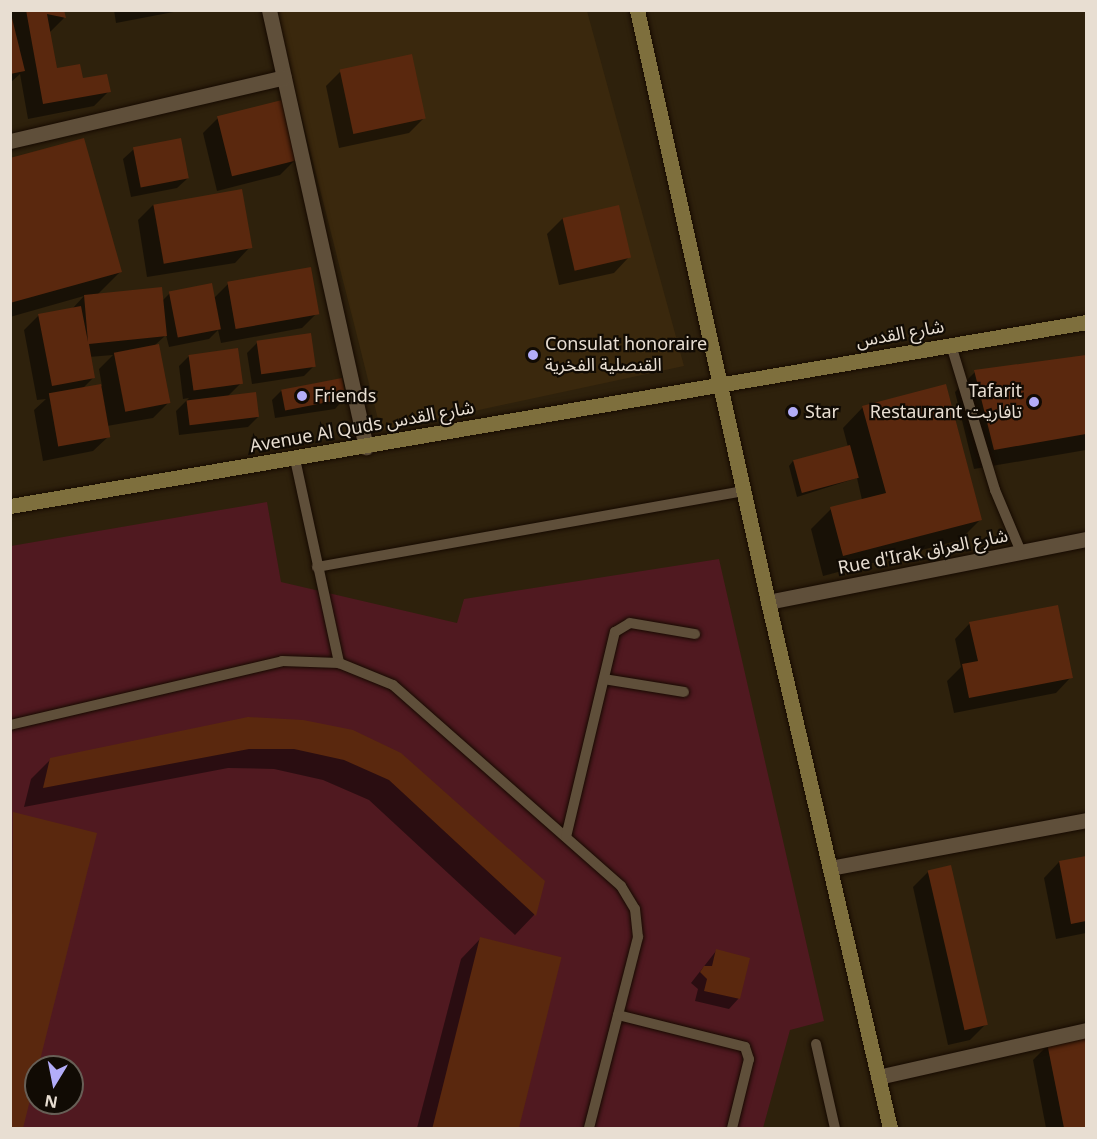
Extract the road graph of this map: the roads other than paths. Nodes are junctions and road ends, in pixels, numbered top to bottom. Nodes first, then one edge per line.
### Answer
1 (269, 10) edge
2 (637, 10) edge
3 (284, 77) junction
4 (10, 141) edge
5 (1086, 322) edge
6 (951, 345) junction
7 (720, 384) junction
8 (366, 447) junction
9 (295, 459) junction
10 (744, 491) junction
11 (10, 506) edge
12 (1086, 539) edge
13 (1021, 552) junction
14 (317, 567) junction
15 (768, 602) junction
16 (695, 634) dead end
17 (339, 663) junction
18 (604, 679) junction
19 (684, 692) dead end
20 (10, 725) edge
21 (1086, 820) edge
22 (566, 837) junction
23 (830, 868) junction
24 (618, 1015) junction
25 (1086, 1030) edge
26 (816, 1044) dead end
27 (878, 1077) junction
28 (589, 1128) edge
29 (732, 1128) edge
30 (836, 1128) edge
31 (890, 1128) edge

1 - 3 street
2 - 7 street
3 - 4 street
3 - 8 street
5 - 6 street, شارع القدس
6 - 7 street, شارع القدس
6 - 13 lane
7 - 8 street, Avenue Al Quds شارع القدس
7 - 10 street
8 - 9 street, Avenue Al Quds شارع القدس
9 - 11 street, Avenue Al Quds شارع القدس
9 - 14 lane
10 - 14 lane
10 - 15 street
12 - 13 street, Rue d'Irak شارع العراق
13 - 15 street, Rue d'Irak شارع العراق
14 - 17 lane
15 - 23 street
16 - 18 lane
17 - 20 lane
17 - 22 lane
18 - 19 lane
18 - 22 lane
21 - 23 street
22 - 24 lane
23 - 27 street
24 - 28 lane
24 - 29 lane
25 - 27 street
26 - 30 lane
27 - 31 street

